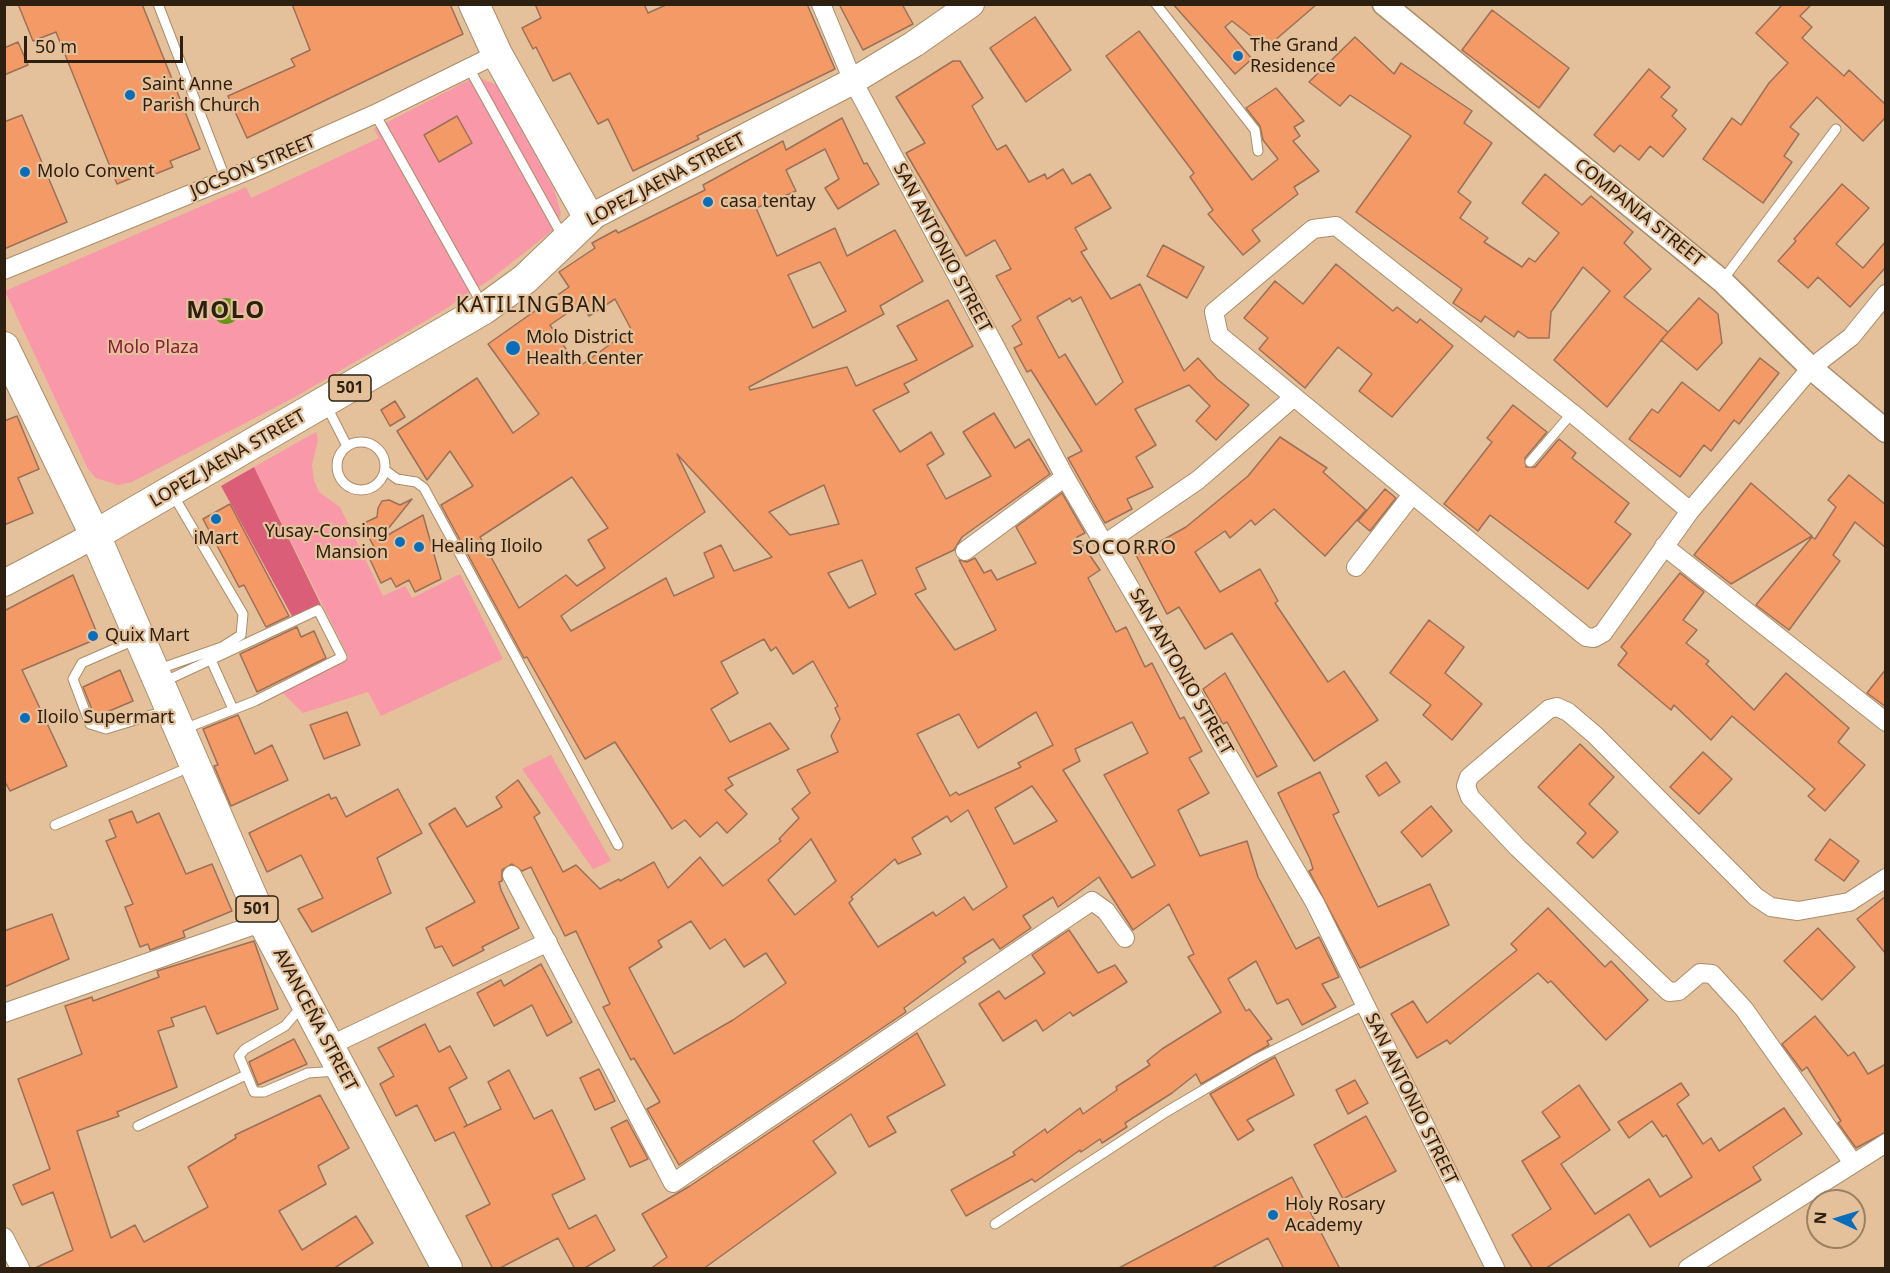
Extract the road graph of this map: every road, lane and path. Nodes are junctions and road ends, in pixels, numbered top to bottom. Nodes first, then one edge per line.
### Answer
1 (158, 4) edge
2 (474, 4) edge
3 (820, 4) edge
4 (971, 4) edge
5 (1156, 4) edge
6 (1384, 4) edge
7 (497, 54) junction
8 (469, 68) junction
9 (853, 81) junction
10 (375, 114) junction
11 (1836, 129) dead end
12 (1258, 151) dead end
13 (226, 180) junction
14 (589, 218) junction
15 (566, 242) junction
16 (4, 270) edge
17 (1722, 281) junction
18 (1886, 294) edge
19 (484, 309) junction
20 (4, 347) edge
21 (1810, 368) junction
22 (1294, 398) junction
23 (325, 403) junction
24 (1572, 413) junction
25 (1886, 431) edge
26 (347, 446) junction
27 (1530, 462) dead end
28 (385, 470) junction
29 (1065, 477) junction
30 (171, 492) junction
31 (1411, 496) junction
32 (1690, 511) junction
33 (95, 536) junction
34 (1106, 543) junction
35 (1664, 546) junction
36 (965, 551) dead end
37 (1356, 567) dead end
38 (4, 583) edge
39 (139, 638) junction
40 (211, 660) junction
41 (166, 699) junction
42 (233, 710) junction
43 (1886, 722) edge
44 (194, 765) junction
45 (55, 825) dead end
46 (618, 845) dead end
47 (512, 875) dead end
48 (1886, 878) edge
49 (263, 922) junction
50 (1125, 938) dead end
51 (548, 942) junction
52 (306, 1002) junction
53 (1364, 1005) junction
54 (4, 1012) edge
55 (335, 1059) junction
56 (246, 1075) junction
57 (138, 1126) dead end
58 (1886, 1143) edge
59 (1853, 1163) junction
60 (995, 1224) dead end
61 (5, 1238) edge
62 (20, 1269) edge
63 (447, 1269) edge
64 (1495, 1269) edge
65 (1688, 1269) edge

1 - 13 lane
2 - 7 main road
3 - 9 street, SAN ANTONIO STREET
4 - 9 main road, LOPEZ JAENA STREET
5 - 12 lane
6 - 17 street, COMPANIA STREET
7 - 8 street, JOCSON STREET
7 - 14 main road
8 - 10 street, JOCSON STREET
8 - 15 lane
9 - 14 main road, LOPEZ JAENA STREET
9 - 29 street, SAN ANTONIO STREET
10 - 13 street, JOCSON STREET
10 - 19 lane
11 - 17 lane
13 - 16 street, JOCSON STREET
14 - 15 main road, LOPEZ JAENA STREET / 501
15 - 19 main road, LOPEZ JAENA STREET / 501
17 - 21 street, COMPANIA STREET
18 - 21 street
19 - 23 main road, LOPEZ JAENA STREET / 501
20 - 33 main road, 501
21 - 25 street, COMPANIA STREET
21 - 32 street
22 - 24 street
22 - 31 street
22 - 34 street
23 - 26 lane
23 - 30 main road, LOPEZ JAENA STREET / 501
24 - 27 lane
24 - 32 street
26 - 28 lane
26 - 28 lane
28 - 46 lane
29 - 34 street, SAN ANTONIO STREET
29 - 36 street
30 - 33 main road, LOPEZ JAENA STREET / 501
30 - 41 lane
31 - 35 street
31 - 37 street
32 - 35 street
33 - 38 main road
33 - 39 main road, AVANCEÑA STREET / 501
34 - 53 street, SAN ANTONIO STREET
35 - 43 street
39 - 41 main road, AVANCEÑA STREET / 501
39 - 41 lane
40 - 41 lane
40 - 42 lane
40 - 42 lane
41 - 42 lane
41 - 44 main road, AVANCEÑA STREET / 501
44 - 45 lane
44 - 49 main road, AVANCEÑA STREET / 501
47 - 51 street
48 - 59 street
49 - 52 main road, AVANCEÑA STREET / 501
49 - 54 street
50 - 51 street
51 - 55 street
52 - 55 main road, AVANCEÑA STREET / 501
52 - 56 lane
53 - 60 lane
53 - 64 street, SAN ANTONIO STREET
55 - 56 lane
55 - 63 main road, AVANCEÑA STREET / 501
56 - 57 lane
58 - 59 street
59 - 65 street
61 - 62 street

